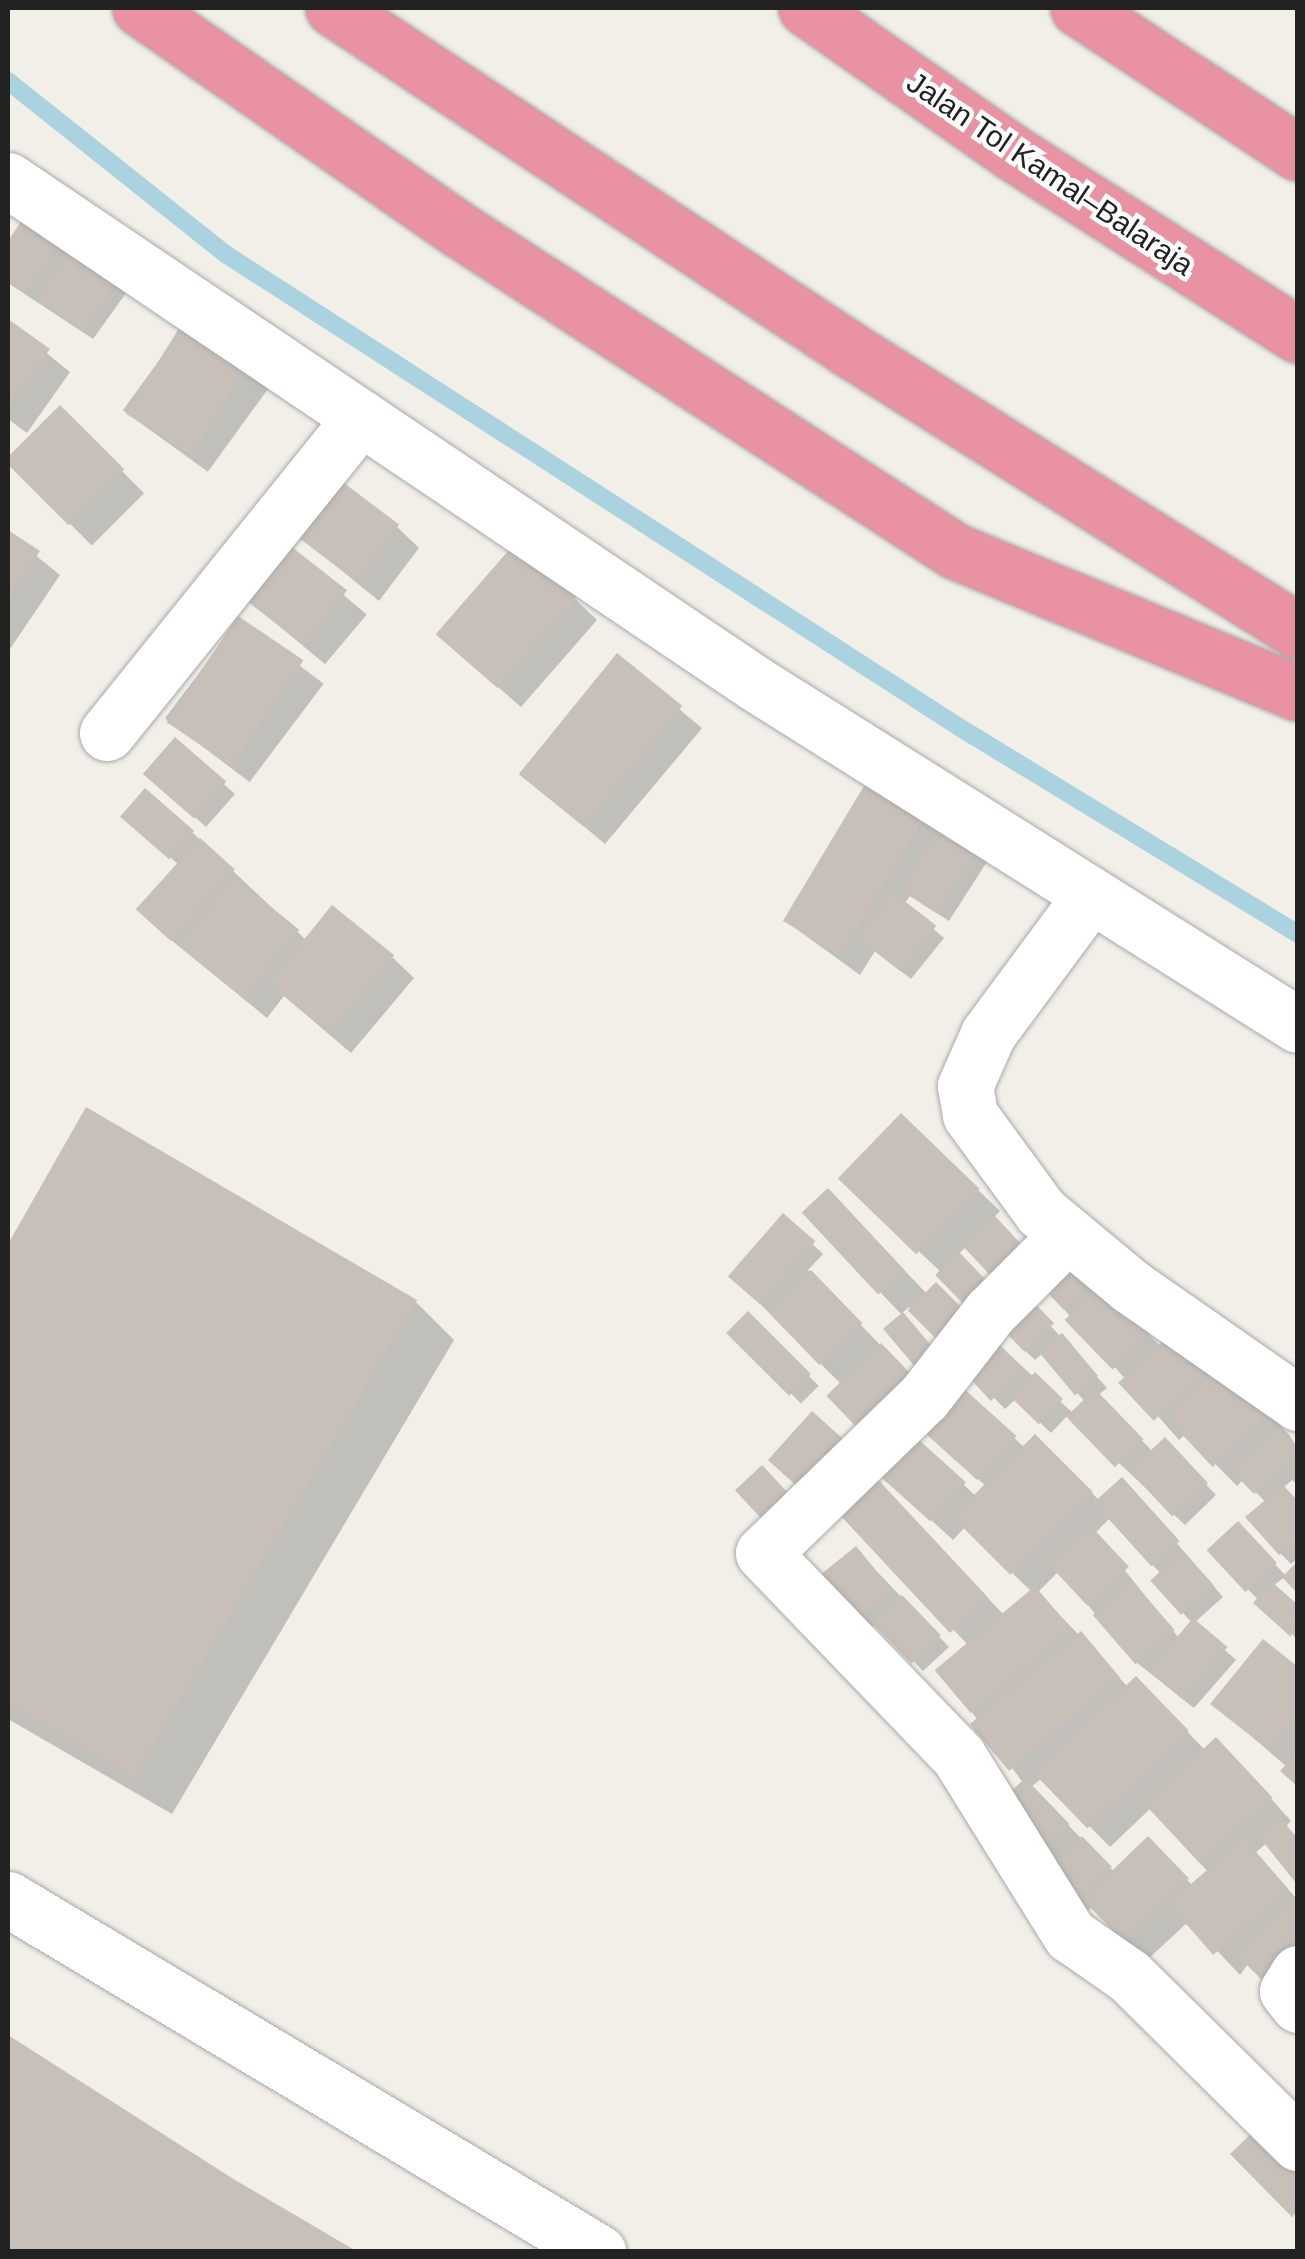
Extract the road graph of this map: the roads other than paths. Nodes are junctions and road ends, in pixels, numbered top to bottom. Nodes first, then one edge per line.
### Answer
1 (140, 8) edge
2 (333, 8) edge
3 (806, 8) edge
4 (1078, 8) edge
5 (1298, 152) edge
6 (8, 180) edge
7 (1298, 336) edge
8 (361, 417) junction
9 (1298, 631) edge
10 (1298, 693) edge
11 (107, 733) dead end
12 (1090, 896) junction
13 (1298, 1025) edge
14 (1067, 1234) junction
15 (1298, 1404) edge
16 (8, 1899) edge
17 (1298, 1973) edge
18 (1298, 2005) edge
19 (1294, 2128) edge
20 (598, 2252) edge

1 - 10 highway
2 - 9 highway
3 - 7 highway, Jalan Tol Kamal–Balaraja
4 - 5 highway
6 - 8 street
8 - 11 street
8 - 12 street
12 - 13 street
12 - 14 street
14 - 15 street
14 - 19 street
16 - 20 street
17 - 18 street

